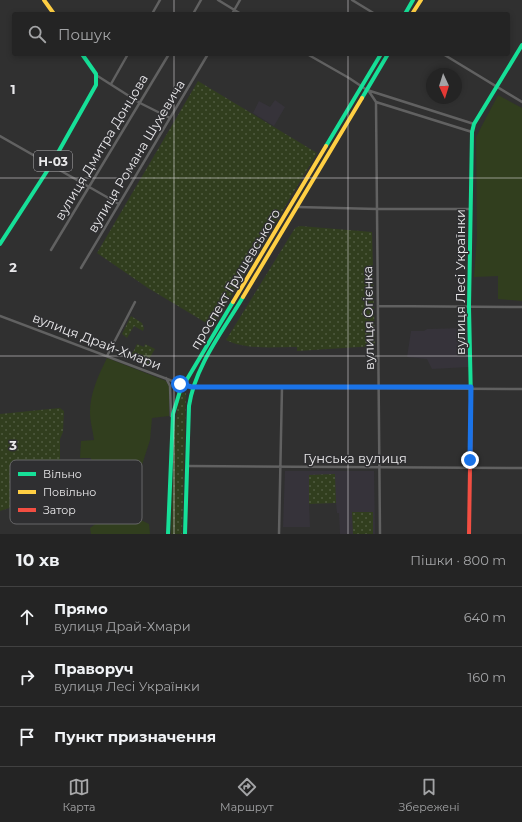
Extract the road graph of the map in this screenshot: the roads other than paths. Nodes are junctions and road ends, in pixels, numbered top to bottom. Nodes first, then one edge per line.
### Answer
1 (44, 0) edge
2 (160, 0) edge
3 (201, 0) edge
4 (218, 0) edge
5 (240, 0) edge
6 (352, 0) edge
7 (413, 0) edge
8 (421, 0) edge
9 (234, 10) junction
10 (53, 12) edge
11 (153, 12) edge
12 (194, 12) edge
13 (238, 12) edge
14 (372, 12) edge
15 (406, 12) edge
16 (413, 12) edge
17 (522, 45) edge
18 (83, 56) edge
19 (127, 56) edge
20 (168, 56) edge
21 (207, 56) edge
22 (310, 56) edge
23 (380, 56) edge
24 (387, 56) edge
25 (446, 56) edge
26 (96, 74) junction
27 (111, 84) junction
28 (497, 86) junction
29 (362, 87) junction
30 (367, 90) junction
31 (376, 102) junction
32 (522, 102) edge
33 (140, 103) junction
34 (170, 118) junction
35 (474, 124) junction
36 (472, 132) junction
37 (0, 136) edge
38 (51, 165) junction
39 (88, 187) junction
40 (119, 204) junction
41 (296, 207) junction
42 (378, 209) junction
43 (471, 209) junction
44 (0, 244) edge
45 (51, 250) dead end
46 (81, 268) dead end
47 (135, 302) dead end
48 (378, 306) junction
49 (469, 307) junction
50 (522, 307) edge
51 (0, 316) edge
52 (107, 356) junction
53 (166, 378) junction
54 (183, 385) junction
55 (192, 387) junction
56 (282, 387) junction
57 (379, 387) junction
58 (471, 387) junction
59 (522, 388) edge
60 (172, 429) junction
61 (187, 466) junction
62 (281, 467) junction
63 (378, 468) junction
64 (470, 468) junction
65 (522, 468) edge
66 (168, 534) edge
67 (185, 534) edge
68 (279, 534) edge
69 (380, 534) edge
70 (469, 534) edge

1 - 10 main road
2 - 11 street
3 - 12 street
4 - 9 street
5 - 9 street
6 - 14 street
7 - 15 main road
8 - 16 main road
9 - 13 street
17 - 28 main road, вулиця Лесі Українки
18 - 26 main road
19 - 27 street
20 - 33 street, вулиця Дмитра Донцова
21 - 34 street, вулиця Романа Шухевича
22 - 29 street
23 - 29 main road, проспект Грушевського
24 - 30 main road, проспект Грушевського
25 - 28 street
26 - 27 street
26 - 38 main road, Н-03
27 - 33 street
28 - 32 street
28 - 35 main road, вулиця Лесі Українки
29 - 30 street
29 - 54 main road, проспект Грушевського
30 - 31 street
30 - 35 street
30 - 41 main road, проспект Грушевського
31 - 36 street
31 - 42 street, вулиця Огієнка
33 - 34 street
33 - 39 street, вулиця Дмитра Донцова
34 - 40 street, вулиця Романа Шухевича
35 - 36 main road, вулиця Лесі Українки
36 - 43 main road, вулиця Лесі Українки
37 - 38 street
38 - 39 street
38 - 44 main road, Н-03
39 - 40 street
39 - 45 street, вулиця Дмитра Донцова
40 - 46 street, вулиця Романа Шухевича
41 - 42 street
41 - 55 main road, проспект Грушевського
42 - 43 street
42 - 48 street, вулиця Огієнка
43 - 49 main road, вулиця Лесі Українки
47 - 52 street
48 - 49 street
48 - 57 street, вулиця Огієнка
49 - 50 street
49 - 58 main road, вулиця Лесі Українки
51 - 52 street, вулиця Драй-Хмари
52 - 53 street, вулиця Драй-Хмари
53 - 54 street, вулиця Драй-Хмари
53 - 60 street
54 - 55 street, вулиця Драй-Хмари
54 - 60 main road, проспект Грушевського
55 - 56 street, вулиця Драй-Хмари
55 - 61 main road, проспект Грушевського
56 - 57 street, вулиця Драй-Хмари
56 - 62 street
57 - 58 street, вулиця Драй-Хмари
57 - 63 street, вулиця Огієнка
58 - 59 street, вулиця Драй-Хмари
58 - 64 main road, вулиця Лесі Українки
60 - 66 main road, проспект Грушевського
61 - 62 street, Гунська вулиця
61 - 67 main road, проспект Грушевського
62 - 63 street, Гунська вулиця
62 - 68 street
63 - 64 street, Гунська вулиця
63 - 69 street, вулиця Огієнка
64 - 65 street, Гунська вулиця
64 - 70 main road, вулиця Лесі Українки

